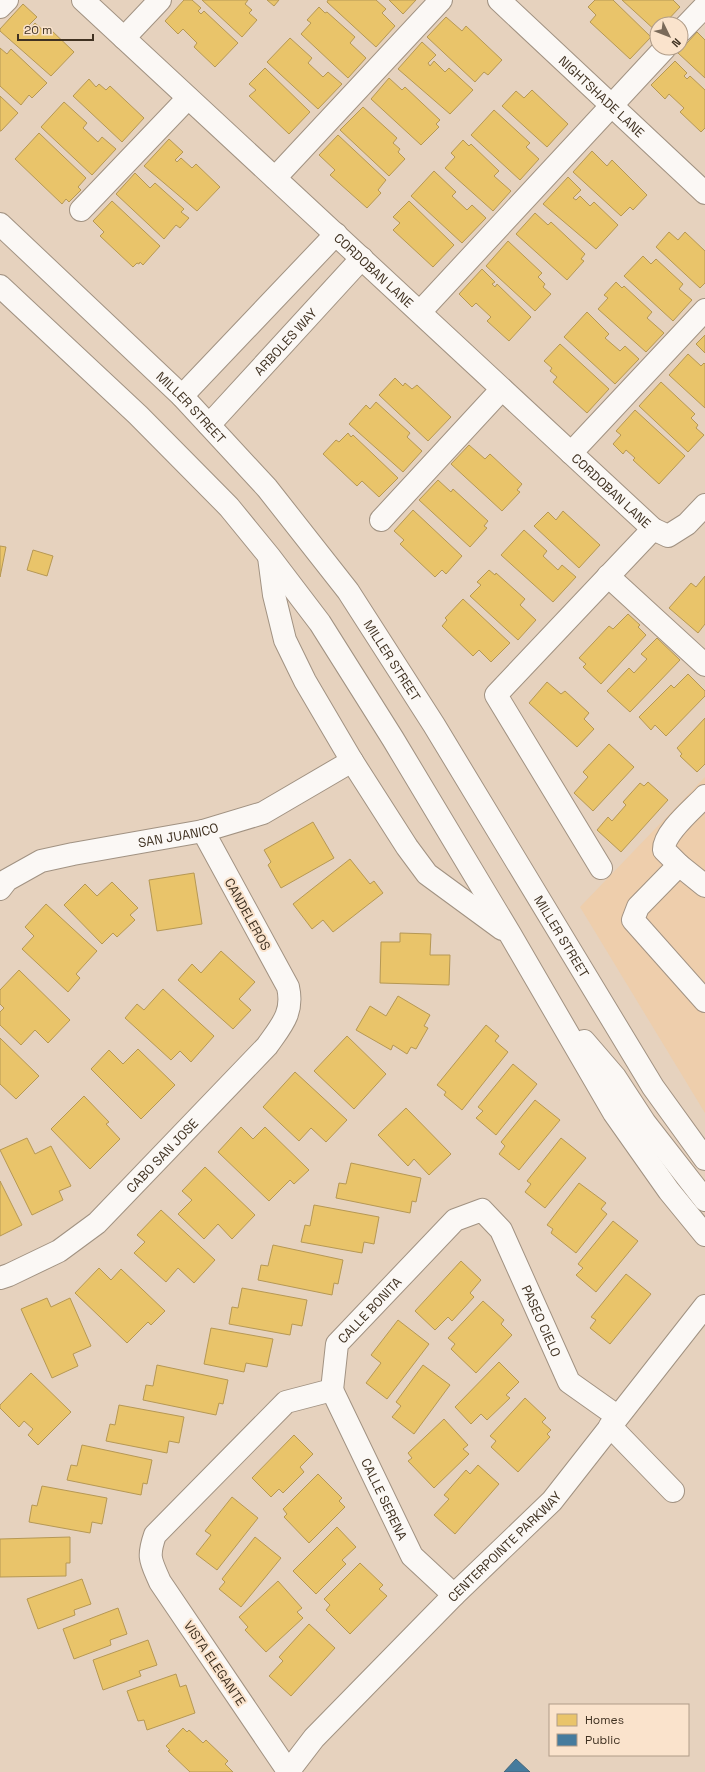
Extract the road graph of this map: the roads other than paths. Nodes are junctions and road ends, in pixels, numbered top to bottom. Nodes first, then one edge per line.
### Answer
1 (7, 0) edge
2 (83, 0) edge
3 (160, 0) edge
4 (441, 0) edge
5 (499, 0) edge
6 (705, 6) edge
7 (0, 7) edge
8 (689, 23) edge
9 (124, 38) junction
10 (659, 56) edge
11 (188, 98) junction
12 (612, 106) junction
13 (275, 178) junction
14 (705, 193) edge
15 (81, 210) dead end
16 (0, 224) edge
17 (336, 234) junction
18 (362, 258) junction
19 (0, 286) edge
20 (705, 310) edge
21 (420, 312) junction
22 (502, 389) junction
23 (182, 396) junction
24 (209, 425) junction
25 (571, 453) junction
26 (705, 504) edge
27 (381, 520) dead end
28 (661, 532) junction
29 (269, 556) junction
30 (608, 576) junction
31 (705, 665) edge
32 (352, 761) junction
33 (705, 796) edge
34 (202, 831) junction
35 (679, 865) junction
36 (601, 868) dead end
37 (705, 886) edge
38 (0, 889) edge
39 (510, 934) junction
40 (290, 997) joint
41 (705, 1001) edge
42 (550, 1002) junction
43 (705, 1159) edge
44 (705, 1200) edge
45 (482, 1210) joint
46 (705, 1235) edge
47 (0, 1278) edge
48 (705, 1306) edge
49 (332, 1390) junction
50 (613, 1421) junction
51 (673, 1491) dead end
52 (454, 1594) junction
53 (288, 1772) edge

1 - 7 street
2 - 9 street, CORDOBAN LANE
3 - 9 street
4 - 13 street
5 - 12 street, NIGHTSHADE LANE
6 - 8 street
9 - 11 street, CORDOBAN LANE
10 - 12 street
11 - 13 street, CORDOBAN LANE
11 - 15 street
12 - 14 street, NIGHTSHADE LANE
12 - 21 street
13 - 17 street, CORDOBAN LANE
16 - 23 street, MILLER STREET
17 - 18 street, CORDOBAN LANE
17 - 23 street
18 - 21 street, CORDOBAN LANE
18 - 24 street, ARBOLES WAY
19 - 29 street
20 - 25 street
21 - 22 street, CORDOBAN LANE
22 - 25 street, CORDOBAN LANE
22 - 27 street
23 - 24 street, MILLER STREET
24 - 43 street, MILLER STREET
25 - 28 street, CORDOBAN LANE
26 - 28 street
28 - 30 street
29 - 32 street
29 - 39 street
30 - 31 street
30 - 36 street
32 - 34 street, SAN JUANICO
32 - 39 street
33 - 35 street
34 - 38 street, SAN JUANICO
34 - 40 street, CANDELEROS
35 - 37 street
35 - 41 street
39 - 42 street
40 - 47 street, CABO SAN JOSE
42 - 44 street
42 - 46 street
45 - 49 street, CALLE BONITA
45 - 50 street, PASEO CIELO
48 - 50 street, CENTERPOINTE PARKWAY
49 - 52 street, CALLE SERENA
49 - 53 street, VISTA ELEGANTE
50 - 51 street, PASEO CIELO
50 - 52 street, CENTERPOINTE PARKWAY
52 - 53 street, CENTERPOINTE PARKWAY

